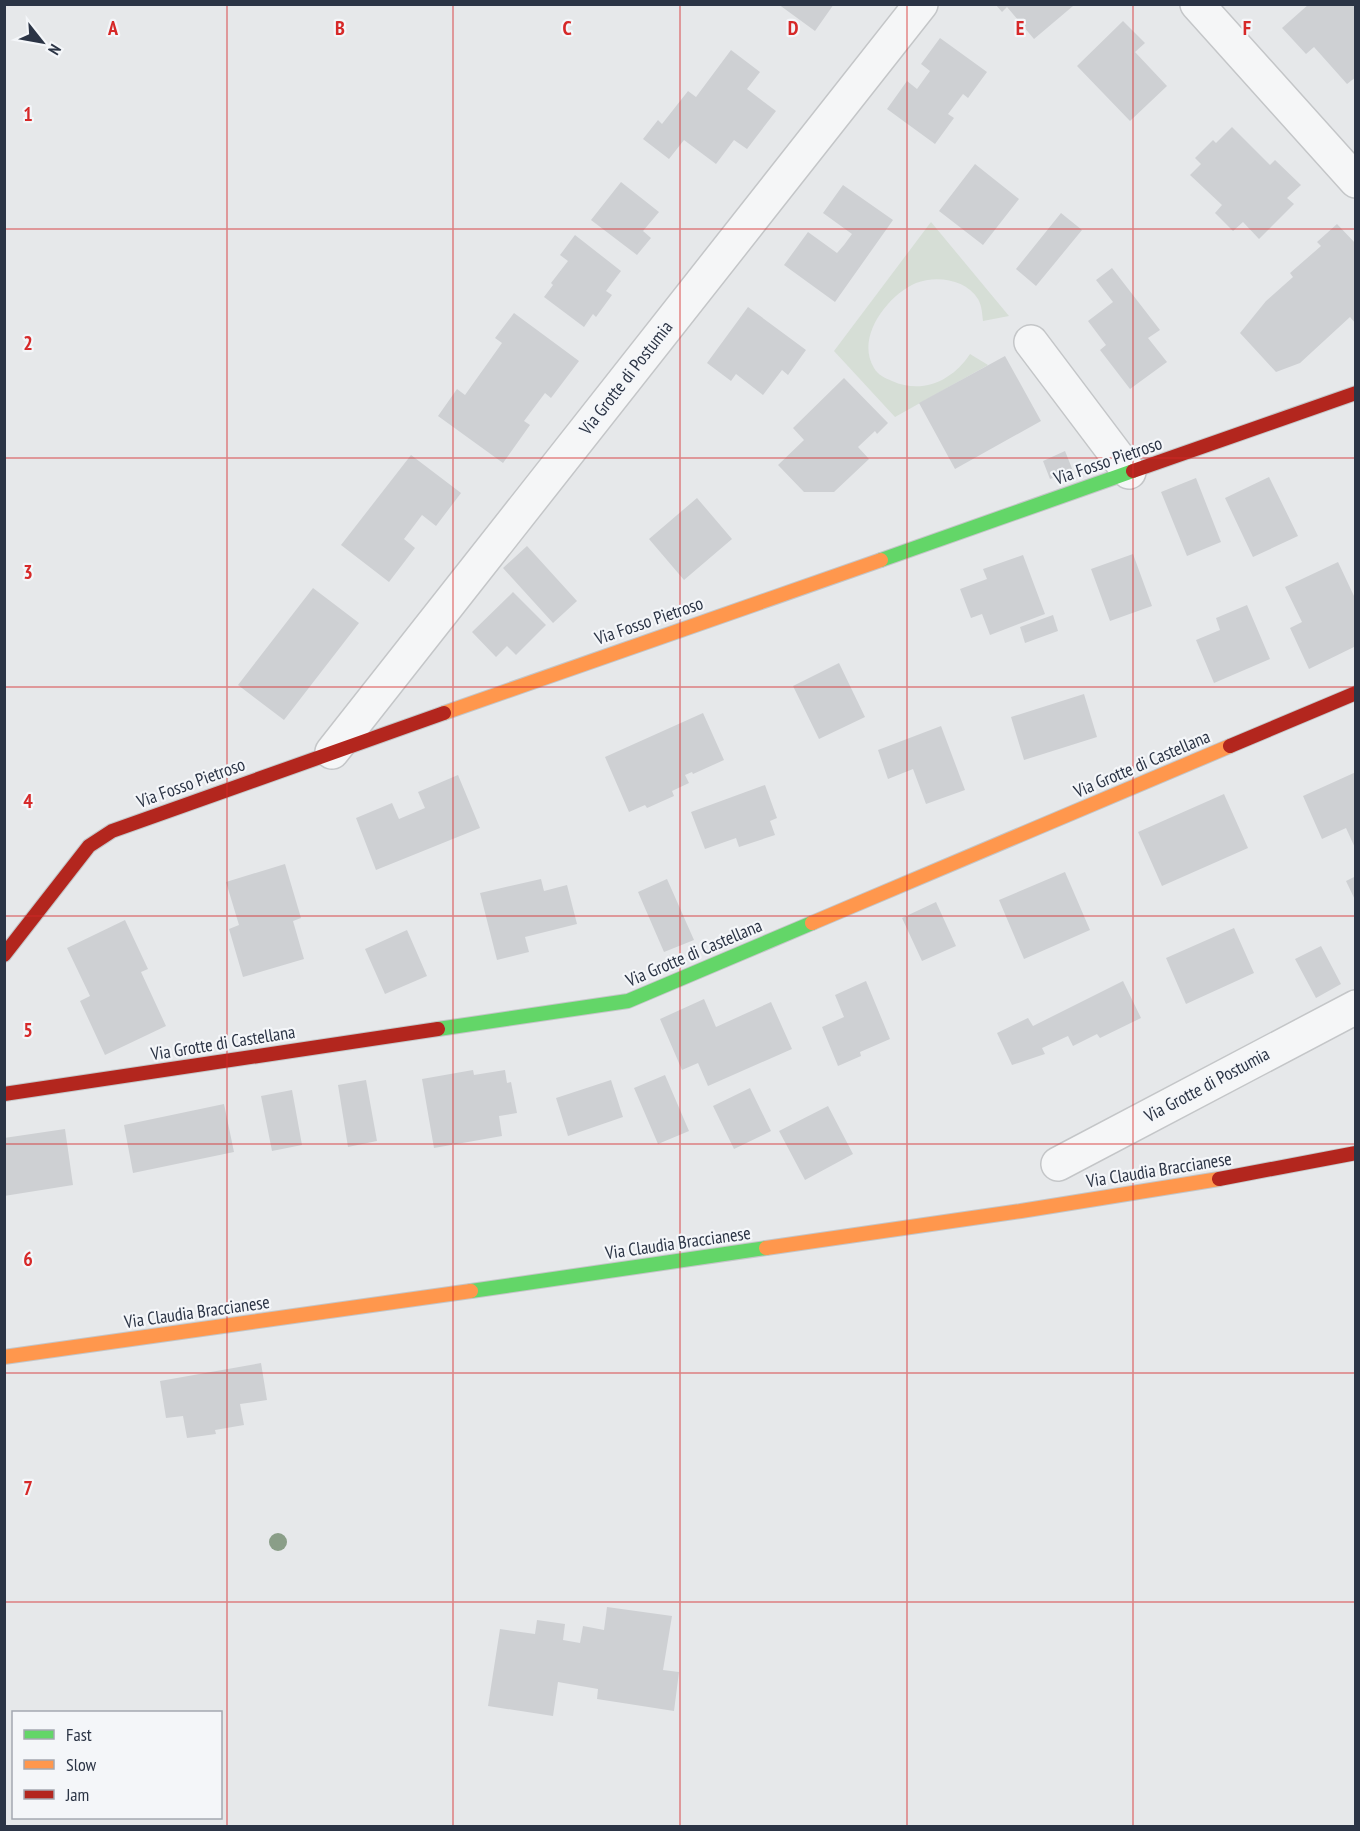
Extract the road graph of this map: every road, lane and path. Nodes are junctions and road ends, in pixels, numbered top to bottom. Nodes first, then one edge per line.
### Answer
1 (921, 4) edge
2 (1197, 4) edge
3 (1356, 181) edge
4 (1031, 342) dead end
5 (1356, 393) edge
6 (1129, 472) junction
7 (1356, 693) edge
8 (332, 752) junction
9 (4, 956) edge
10 (1356, 1007) edge
11 (4, 1094) edge
12 (1356, 1153) edge
13 (1058, 1164) dead end
14 (4, 1357) edge

1 - 8 street, Via Grotte di Postumia
2 - 3 street
4 - 6 street
5 - 6 street, Via Fosso Pietroso
6 - 8 street, Via Fosso Pietroso
7 - 11 street, Via Grotte di Castellana
8 - 9 street, Via Fosso Pietroso
10 - 13 street, Via Grotte di Postumia
12 - 14 street, Via Claudia Braccianese

